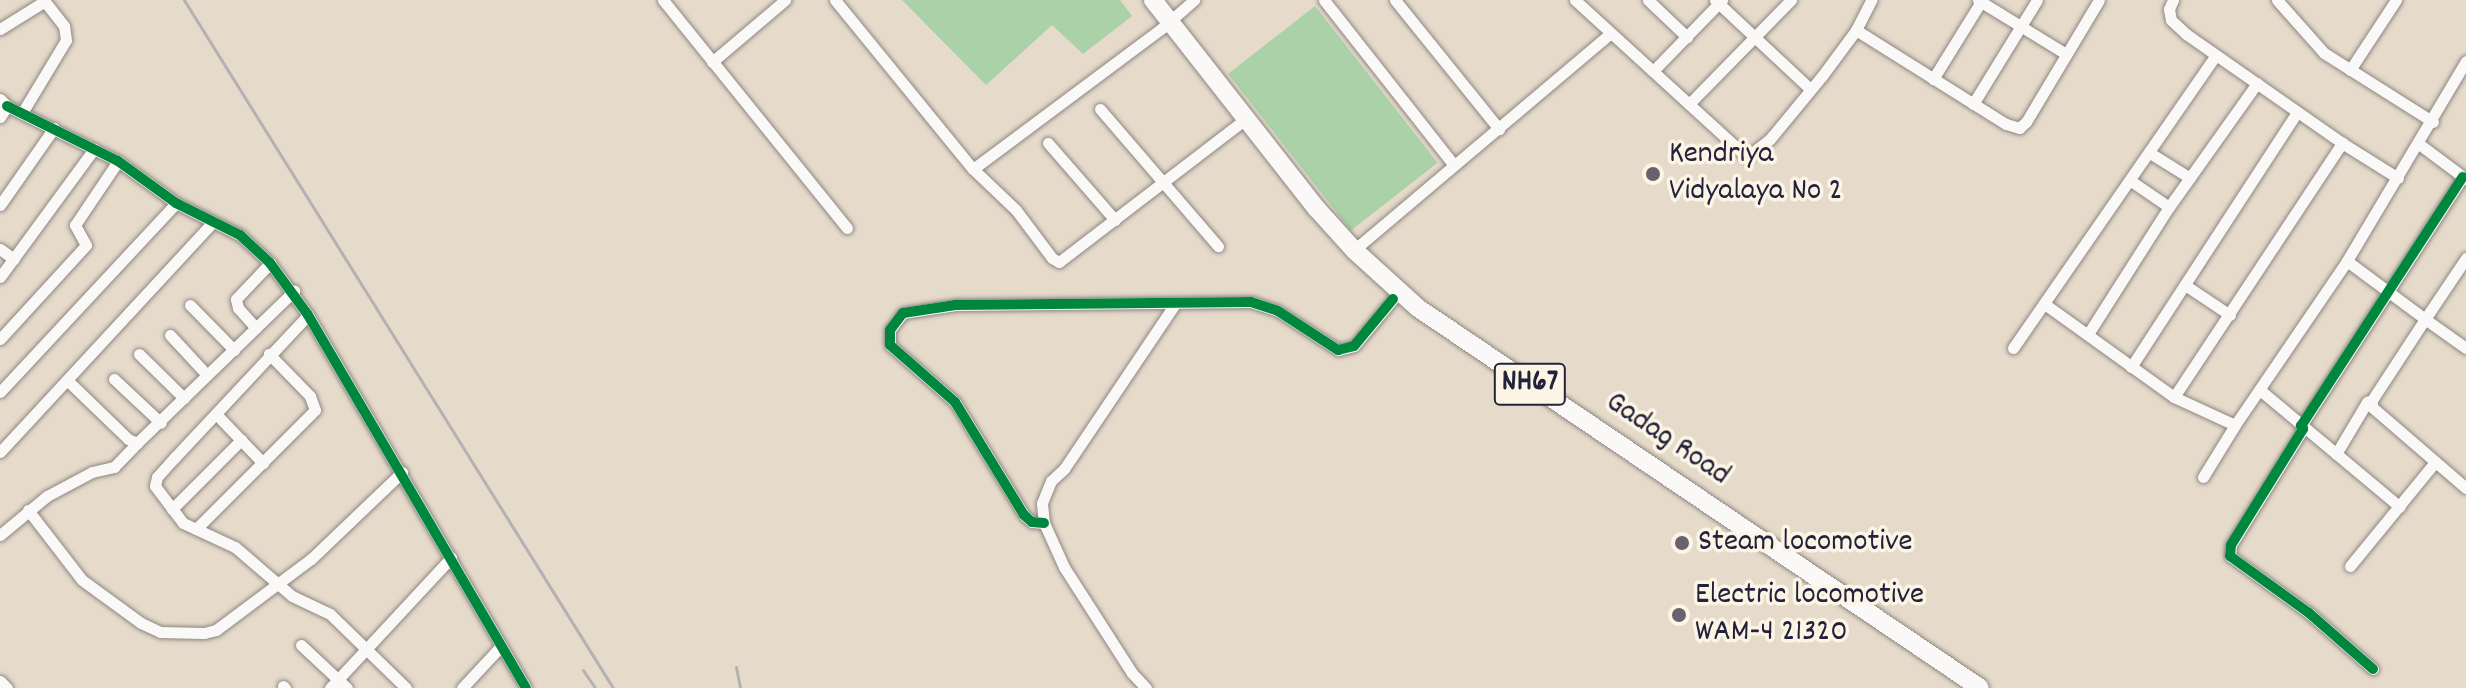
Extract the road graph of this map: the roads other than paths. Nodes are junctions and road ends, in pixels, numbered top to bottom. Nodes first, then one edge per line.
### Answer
1 (45, 0) edge
2 (663, 0) edge
3 (785, 0) edge
4 (835, 0) edge
5 (1140, 0) edge
6 (1153, 0) edge
7 (1194, 0) edge
8 (1324, 0) edge
9 (1395, 0) edge
10 (1575, 0) edge
11 (1648, 0) edge
12 (1791, 0) edge
13 (1871, 0) edge
14 (2037, 0) edge
15 (2099, 0) edge
16 (2173, 0) edge
17 (2277, 0) edge
18 (2396, 0) edge
19 (1719, 1) edge
20 (1980, 1) edge
21 (1166, 25) junction
22 (2021, 27) junction
23 (0, 29) edge
24 (1856, 30) junction
25 (1611, 33) junction
26 (1687, 37) junction
27 (1755, 38) junction
28 (2066, 54) junction
29 (2216, 55) junction
30 (2466, 61) edge
31 (712, 62) junction
32 (2350, 70) junction
33 (1653, 71) junction
34 (1933, 79) junction
35 (2257, 83) junction
36 (1810, 89) junction
37 (3, 103) edge
38 (1689, 104) junction
39 (1973, 104) junction
40 (1100, 109) dead end
41 (2297, 112) junction
42 (22, 113) junction
43 (0, 117) edge
44 (2433, 122) junction
45 (1239, 124) junction
46 (54, 128) junction
47 (1499, 129) junction
48 (1048, 143) dead end
49 (2342, 143) junction
50 (2419, 144) junction
51 (94, 149) junction
52 (2150, 153) junction
53 (118, 161) junction
54 (1453, 164) junction
55 (973, 169) junction
56 (2190, 178) junction
57 (2398, 178) junction
58 (2465, 178) edge
59 (2131, 181) junction
60 (1163, 182) junction
61 (176, 203) junction
62 (0, 205) edge
63 (2169, 207) junction
64 (1115, 220) junction
65 (213, 222) junction
66 (847, 228) dead end
67 (1218, 246) dead end
68 (0, 249) edge
69 (1354, 250) junction
70 (2466, 258) edge
71 (14, 259) junction
72 (2347, 261) junction
73 (270, 263) junction
74 (0, 277) edge
75 (2185, 285) junction
76 (294, 291) junction
77 (2389, 292) junction
78 (1393, 299) junction
79 (1175, 304) junction
80 (190, 305) dead end
81 (2046, 305) junction
82 (308, 315) junction
83 (2230, 315) junction
84 (2425, 319) junction
85 (256, 328) junction
86 (2088, 334) junction
87 (170, 335) dead end
88 (0, 339) edge
89 (2465, 345) edge
90 (2013, 348) dead end
91 (234, 350) junction
92 (139, 354) dead end
93 (269, 354) junction
94 (2131, 367) junction
95 (207, 375) junction
96 (114, 379) dead end
97 (68, 381) junction
98 (2260, 390) junction
99 (0, 392) edge
100 (2174, 397) junction
101 (184, 398) junction
102 (2367, 402) dead end
103 (216, 414) junction
104 (161, 423) junction
105 (2235, 425) junction
106 (2301, 426) junction
107 (241, 440) junction
108 (137, 443) junction
109 (0, 452) edge
110 (2336, 454) junction
111 (2435, 462) junction
112 (263, 463) junction
113 (402, 472) junction
114 (2203, 477) dead end
115 (2466, 488) edge
116 (2400, 507) junction
117 (172, 509) junction
118 (28, 510) junction
119 (1044, 523) junction
120 (196, 529) junction
121 (0, 535) edge
122 (451, 558) junction
123 (2350, 566) dead end
124 (277, 584) junction
125 (301, 645) dead end
126 (501, 646) junction
127 (367, 649) junction
128 (2373, 669) dead end
129 (0, 681) edge
130 (334, 684) edge
131 (7, 688) edge
132 (347, 688) edge
133 (406, 688) edge
134 (462, 688) edge
135 (526, 688) edge
136 (1146, 688) edge
137 (1963, 688) edge
138 (1980, 688) edge

1 - 23 street
1 - 42 street
2 - 31 street
3 - 31 street
4 - 55 street
5 - 21 highway, Gadag Road / NH67
6 - 21 highway, Gadag Road / NH67
7 - 21 street
8 - 54 street
9 - 47 street
10 - 25 street
11 - 26 street
12 - 27 street
13 - 24 street
14 - 22 street
15 - 28 street
16 - 29 street
17 - 32 street
18 - 32 street
19 - 26 street
19 - 27 street
20 - 22 street
20 - 34 street
21 - 45 highway, Gadag Road / NH67
21 - 55 street
21 - 69 highway, Gadag Road / NH67
22 - 28 street
22 - 39 street
24 - 34 street
24 - 36 street
25 - 33 street
25 - 47 street
26 - 33 street
27 - 36 street
27 - 38 street
28 - 39 street
29 - 35 street
29 - 52 street
30 - 44 street
31 - 66 street
32 - 44 street
33 - 38 street
34 - 39 street
35 - 41 street
35 - 56 street
36 - 38 street
37 - 42 street
37 - 43 street
40 - 60 street
41 - 49 street
41 - 75 street
42 - 46 street
44 - 50 street
45 - 60 street
45 - 78 highway, Gadag Road / NH67
46 - 51 street
46 - 62 street
47 - 54 street
48 - 64 street
49 - 57 street
49 - 83 street
50 - 57 street
50 - 58 street
51 - 53 street
51 - 71 street
52 - 56 street
52 - 59 street
53 - 61 street
53 - 88 street
54 - 69 street
55 - 64 street
56 - 63 street
57 - 72 street
58 - 77 street
59 - 63 street
59 - 81 street
60 - 64 street
60 - 67 street
61 - 65 street
61 - 99 street
63 - 86 street
65 - 73 street
65 - 97 street
68 - 71 street
69 - 138 highway, Gadag Road / NH67
70 - 84 street
71 - 74 street
72 - 77 street
72 - 98 street
73 - 76 street
73 - 85 street
75 - 83 street
75 - 94 street
76 - 82 street
76 - 85 street
77 - 84 street
77 - 106 street
78 - 79 street
78 - 137 highway, Gadag Road / NH67
79 - 119 street
79 - 119 street
80 - 91 street
81 - 86 street
81 - 90 street
82 - 93 street
82 - 113 street
83 - 100 street
84 - 89 street
84 - 111 street
85 - 91 street
86 - 94 street
87 - 95 street
91 - 95 street
92 - 101 street
93 - 103 street
93 - 112 street
94 - 100 street
95 - 101 street
96 - 104 street
97 - 108 street
97 - 109 street
98 - 105 street
98 - 106 street
100 - 105 street
101 - 104 street
102 - 110 street
103 - 107 street
103 - 117 street
104 - 108 street
105 - 114 street
106 - 110 street
106 - 128 street
107 - 112 street
107 - 117 street
108 - 118 street
110 - 116 street
111 - 115 street
111 - 116 street
112 - 120 street
113 - 122 street
113 - 124 street
116 - 123 street
117 - 120 street
118 - 121 street
118 - 124 street
119 - 136 street
120 - 124 street
122 - 126 street
122 - 127 street
124 - 127 street
125 - 130 street
126 - 134 street
126 - 135 street
127 - 130 street
127 - 133 street
129 - 131 street
130 - 132 street

